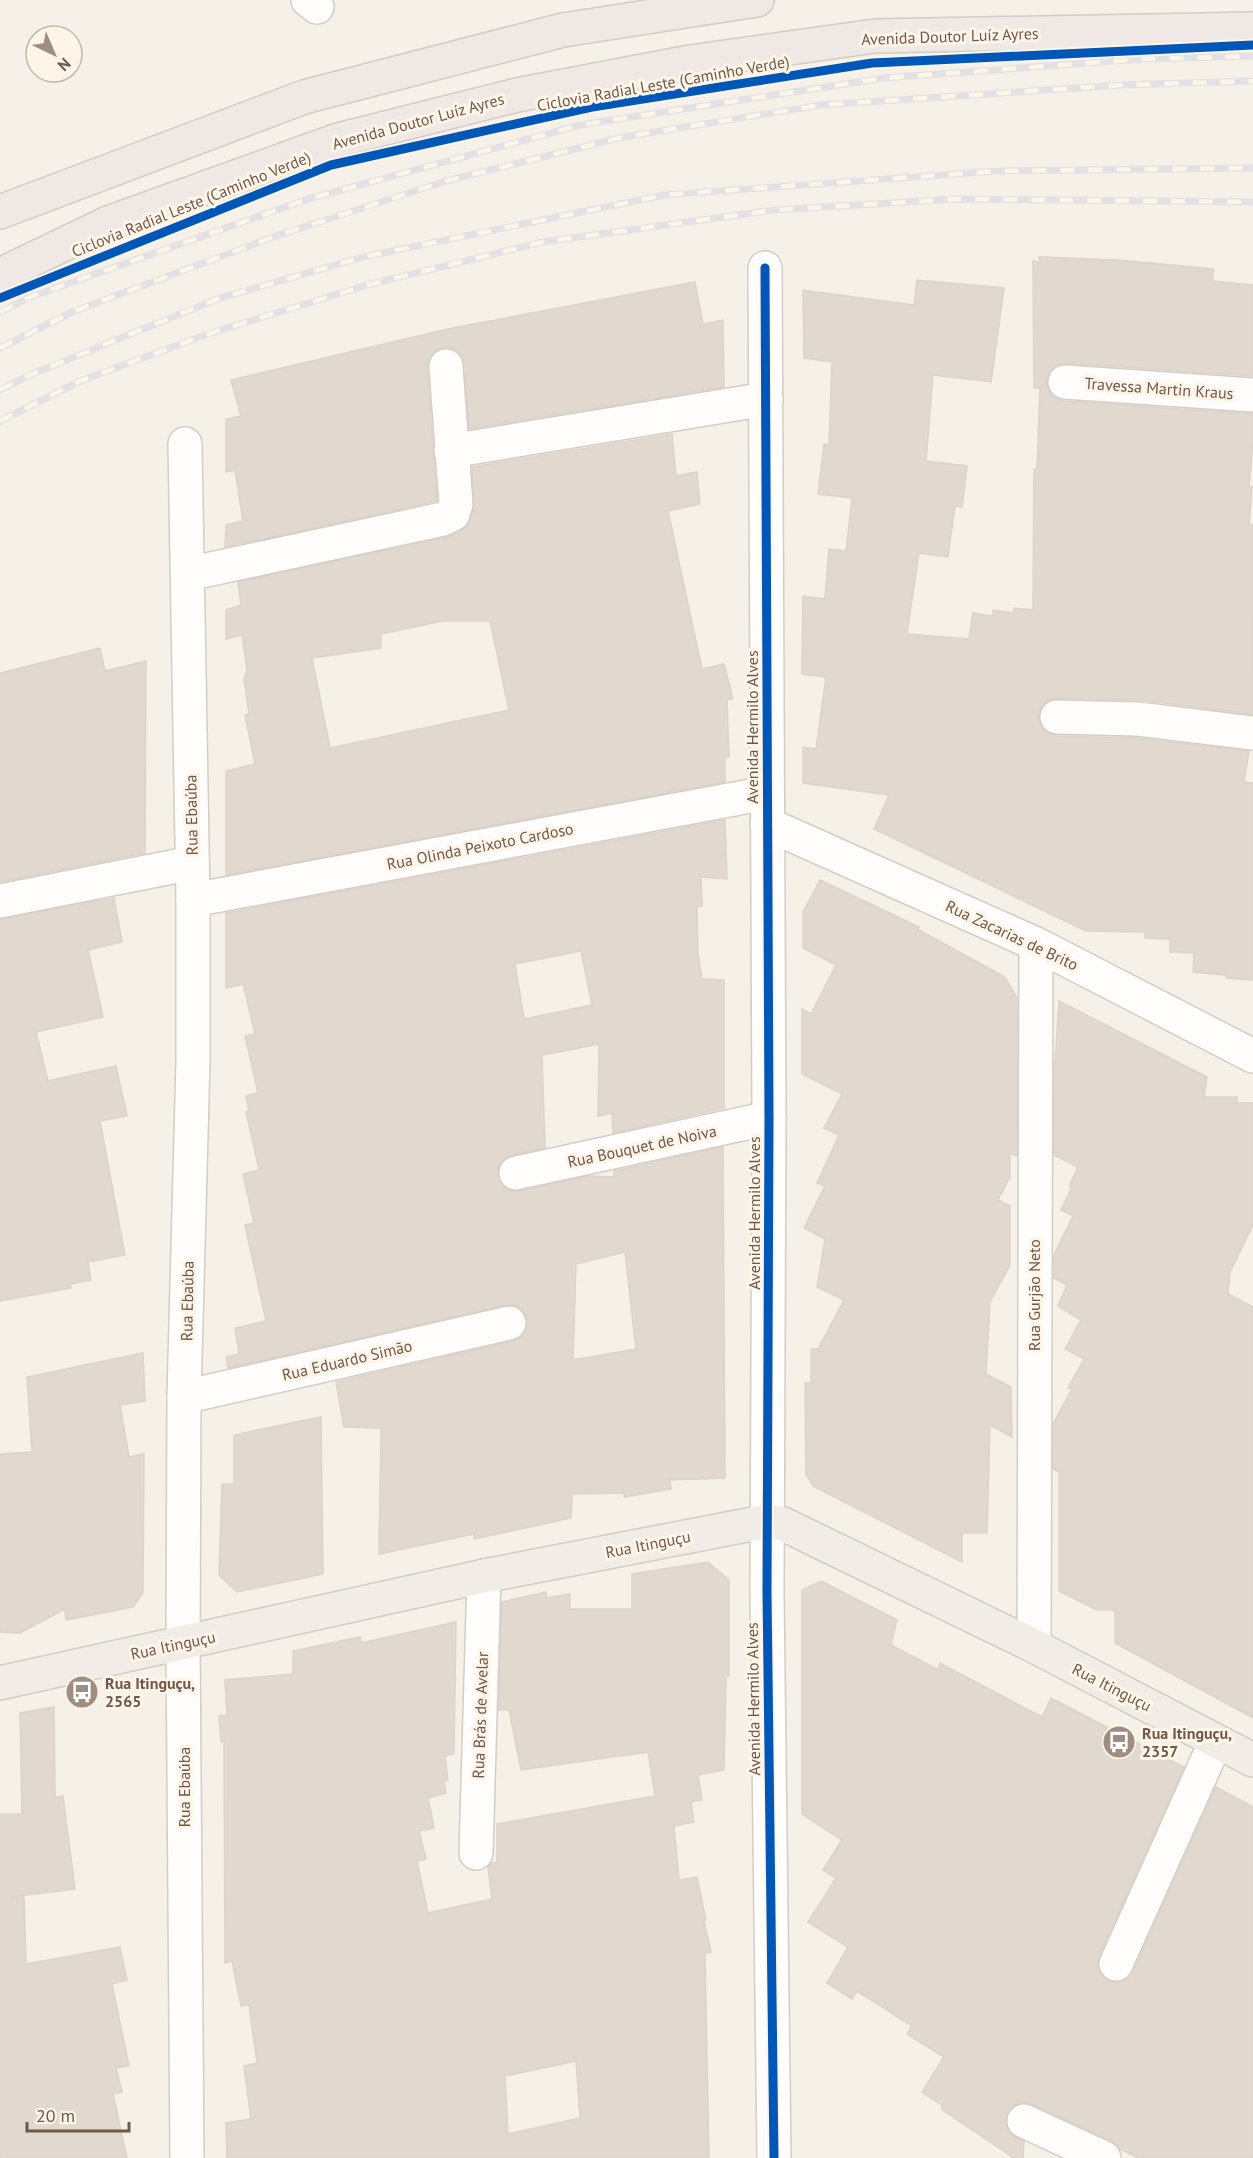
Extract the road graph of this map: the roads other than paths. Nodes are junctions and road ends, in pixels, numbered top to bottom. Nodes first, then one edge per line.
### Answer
1 (757, 0) edge
2 (1253, 29) edge
3 (0, 212) edge
4 (765, 268) dead end
5 (0, 275) edge
6 (446, 366) dead end
7 (1065, 382) dead end
8 (1253, 395) edge
9 (766, 399) junction
10 (185, 444) dead end
11 (451, 451) junction
12 (188, 574) junction
13 (1057, 717) dead end
14 (1253, 733) edge
15 (767, 808) junction
16 (192, 863) junction
17 (192, 900) junction
18 (0, 901) edge
19 (1036, 944) junction
20 (1253, 1056) edge
21 (769, 1118) junction
22 (516, 1173) dead end
23 (509, 1323) dead end
24 (184, 1397) junction
25 (768, 1521) junction
26 (484, 1576) junction
27 (183, 1643) junction
28 (1034, 1646) junction
29 (0, 1683) edge
30 (1216, 1741) junction
31 (1253, 1760) edge
32 (476, 1853) dead end
33 (1116, 1964) dead end
34 (1024, 2121) dead end
35 (187, 2158) edge
36 (774, 2158) edge
37 (1104, 2158) edge

1 - 3 highway
2 - 5 highway, Avenida Doutor Luíz Ayres
4 - 9 street, Avenida Hermilo Alves
6 - 11 street
7 - 8 street, Travessa Martin Kraus
9 - 11 street
9 - 15 street, Avenida Hermilo Alves
10 - 12 street, Rua Ebaúba
11 - 12 street
12 - 16 street, Rua Ebaúba
13 - 14 street
15 - 17 street, Rua Olinda Peixoto Cardoso
15 - 19 street, Rua Zacarias de Brito
15 - 21 street, Avenida Hermilo Alves
16 - 17 street, Rua Ebaúba
16 - 18 street
17 - 24 street, Rua Ebaúba
19 - 20 street, Rua Zacarias de Brito
19 - 28 street, Rua Gurjão Neto
21 - 22 street, Rua Bouquet de Noiva
21 - 25 street, Avenida Hermilo Alves
23 - 24 street, Rua Eduardo Simão
24 - 27 street, Rua Ebaúba
25 - 26 main road, Rua Itinguçu
25 - 28 main road, Rua Itinguçu
25 - 36 street, Avenida Hermilo Alves
26 - 27 main road, Rua Itinguçu
26 - 32 street, Rua Brás de Avelar
27 - 29 main road, Rua Itinguçu
27 - 35 street, Rua Ebaúba
28 - 30 main road, Rua Itinguçu
30 - 31 main road, Rua Itinguçu
30 - 33 street
34 - 37 street

